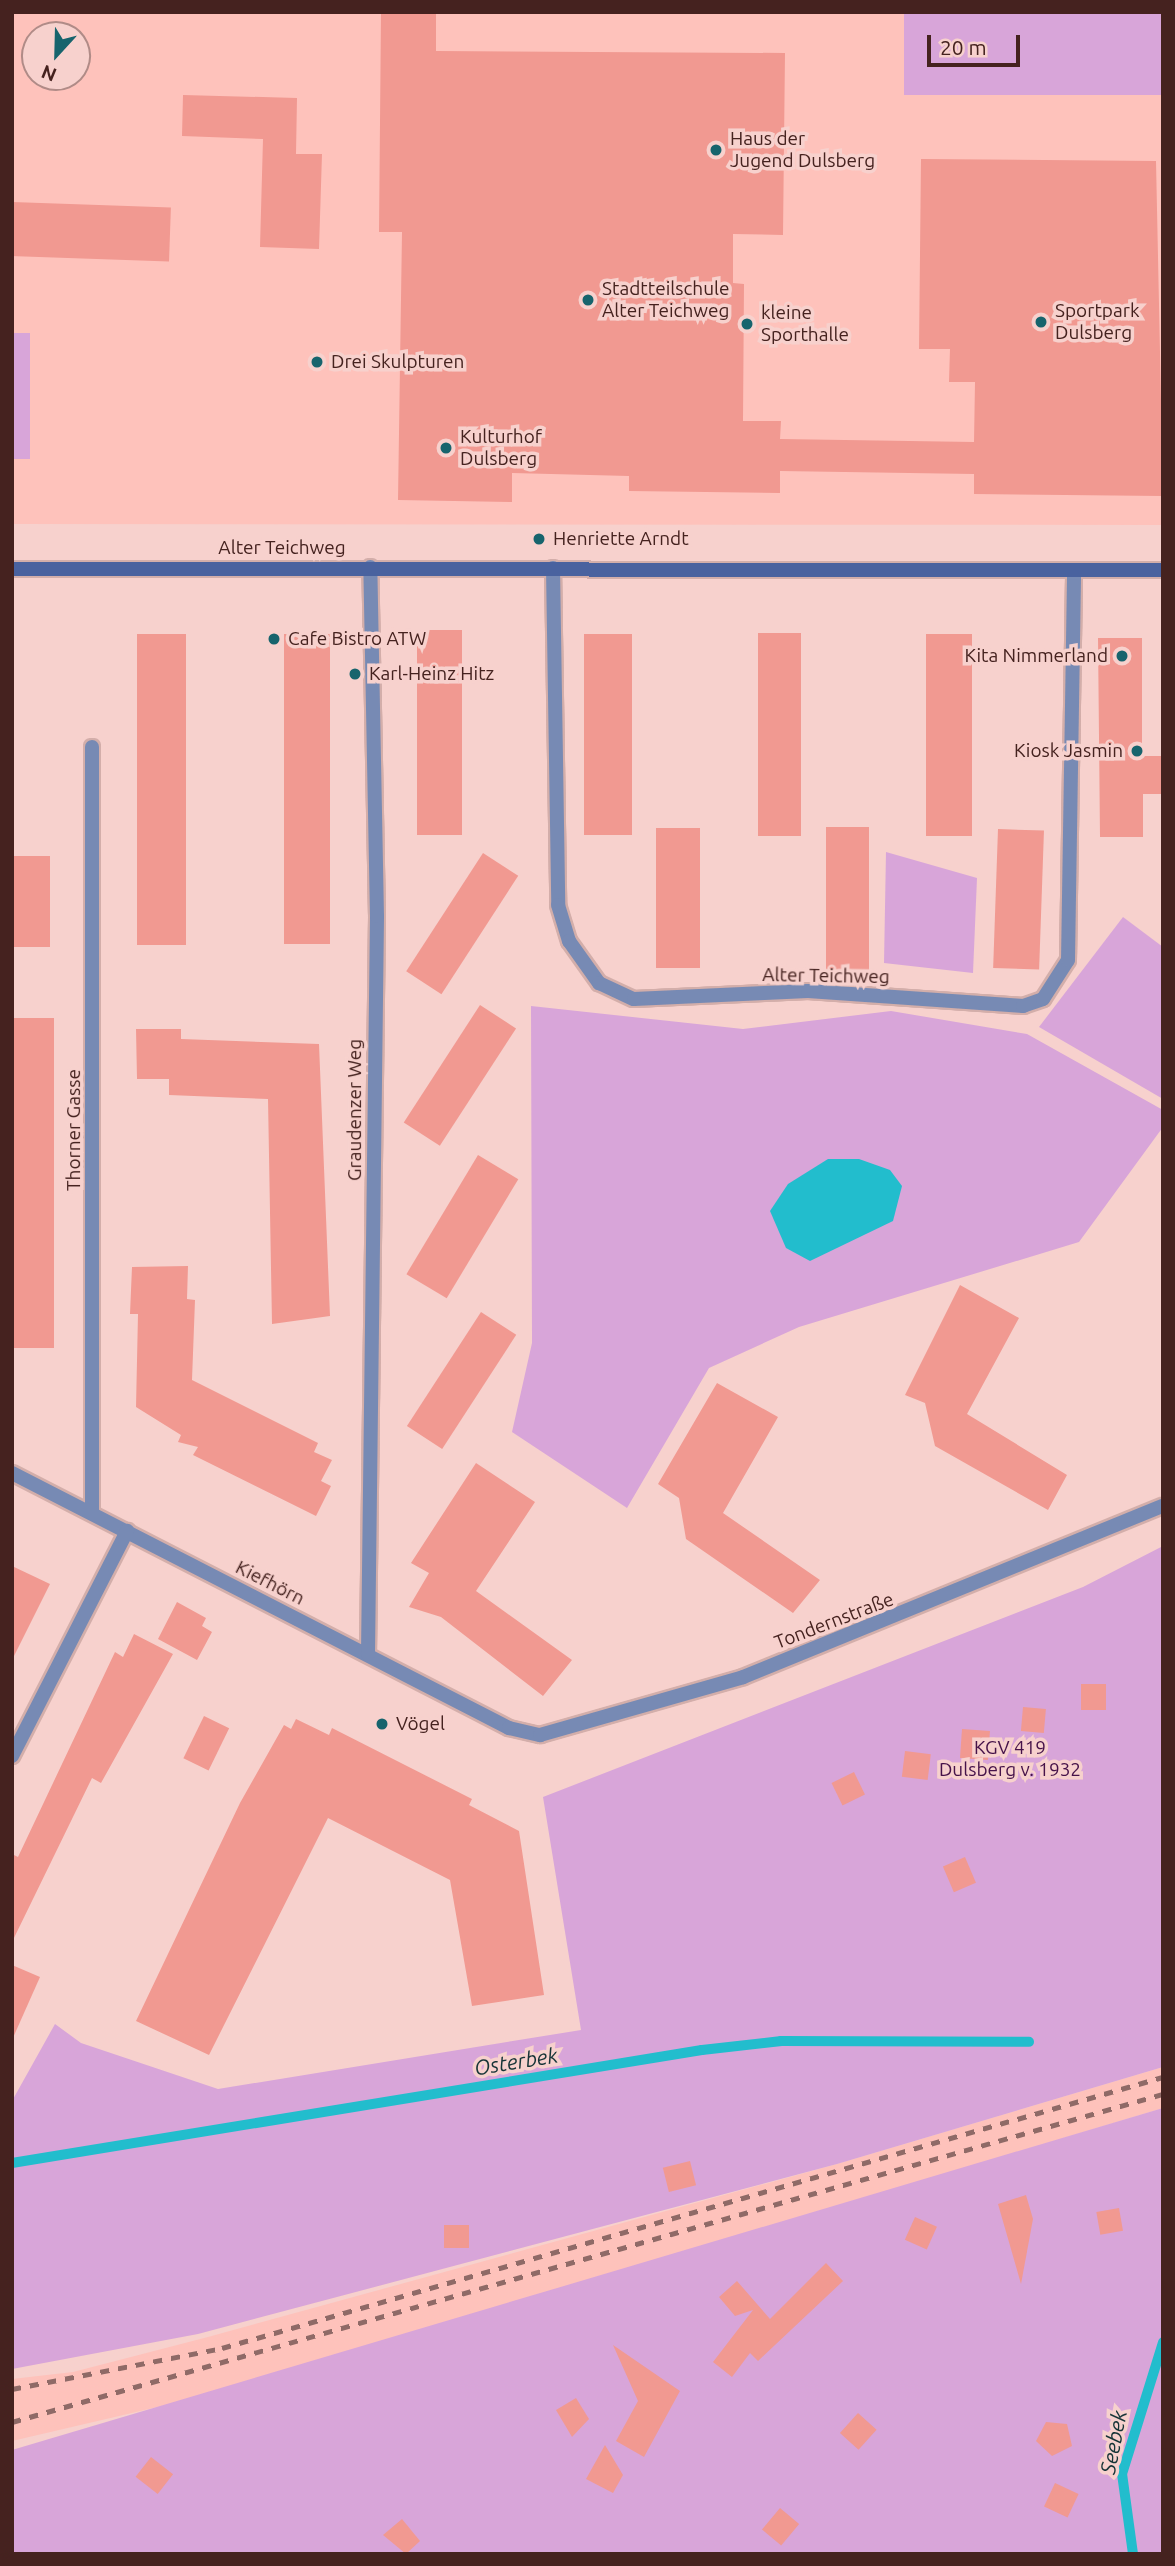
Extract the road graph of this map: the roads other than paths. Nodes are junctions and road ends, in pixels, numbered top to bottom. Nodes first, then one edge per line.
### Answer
1 (370, 567) junction
2 (553, 568) junction
3 (12, 569) edge
4 (1074, 570) junction
5 (1163, 570) edge
6 (92, 747) dead end
7 (12, 1473) edge
8 (1163, 1506) edge
9 (92, 1513) junction
10 (127, 1531) junction
11 (368, 1654) junction
12 (509, 1728) joint
13 (13, 1751) edge

1 - 2 street, Alter Teichweg
1 - 3 street, Alter Teichweg
1 - 11 street, Graudenzer Weg
2 - 4 street, Alter Teichweg
2 - 4 street, Alter Teichweg
4 - 5 street, Alter Teichweg
6 - 9 street, Thorner Gasse
7 - 9 street, Kiefhörn
8 - 12 street, Tondernstraße
9 - 10 street, Kiefhörn
10 - 11 street, Kiefhörn
10 - 13 street
11 - 12 street, Kiefhörn

